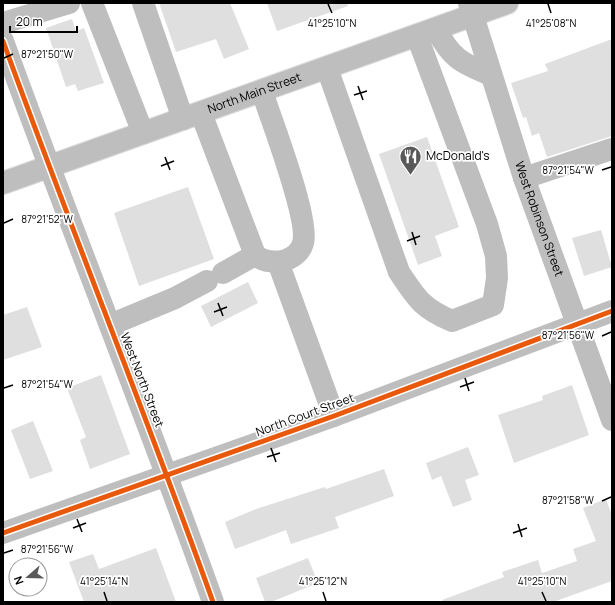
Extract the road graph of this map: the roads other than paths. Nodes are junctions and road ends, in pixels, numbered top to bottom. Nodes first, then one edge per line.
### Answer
1 (69, 3) edge
2 (92, 3) edge
3 (142, 3) edge
4 (507, 3) edge
5 (471, 9) edge
6 (3, 23) edge
7 (426, 32) junction
8 (3, 41) edge
9 (327, 68) junction
10 (491, 75) junction
11 (262, 91) junction
12 (192, 116) junction
13 (143, 133) junction
14 (612, 148) edge
15 (48, 166) junction
16 (524, 178) junction
17 (3, 183) edge
18 (255, 255) junction
19 (278, 262) junction
20 (612, 311) edge
21 (577, 324) junction
22 (110, 325) junction
23 (334, 416) junction
24 (612, 420) edge
25 (168, 475) junction
26 (3, 532) edge
27 (213, 602) edge

1 - 6 street
2 - 13 street
3 - 12 street
4 - 5 street, North Main Street
5 - 7 street, North Main Street
5 - 10 street, West Robinson Street
7 - 9 street, North Main Street
7 - 9 street
7 - 10 street
8 - 15 street, West North Street
9 - 11 street, North Main Street
10 - 16 street, West Robinson Street
11 - 12 street, North Main Street
11 - 19 street
12 - 13 street, North Main Street
12 - 18 street
13 - 15 street, North Main Street
14 - 16 street
15 - 17 street, North Main Street
15 - 22 street, West North Street
16 - 21 street, West Robinson Street
18 - 19 street
18 - 22 street
19 - 23 street
20 - 21 street, North Court Street
21 - 23 street, North Court Street
21 - 24 street, West Robinson Street
22 - 25 street, West North Street
23 - 25 street, North Court Street
25 - 26 street, North Court Street
25 - 27 street, West North Street

